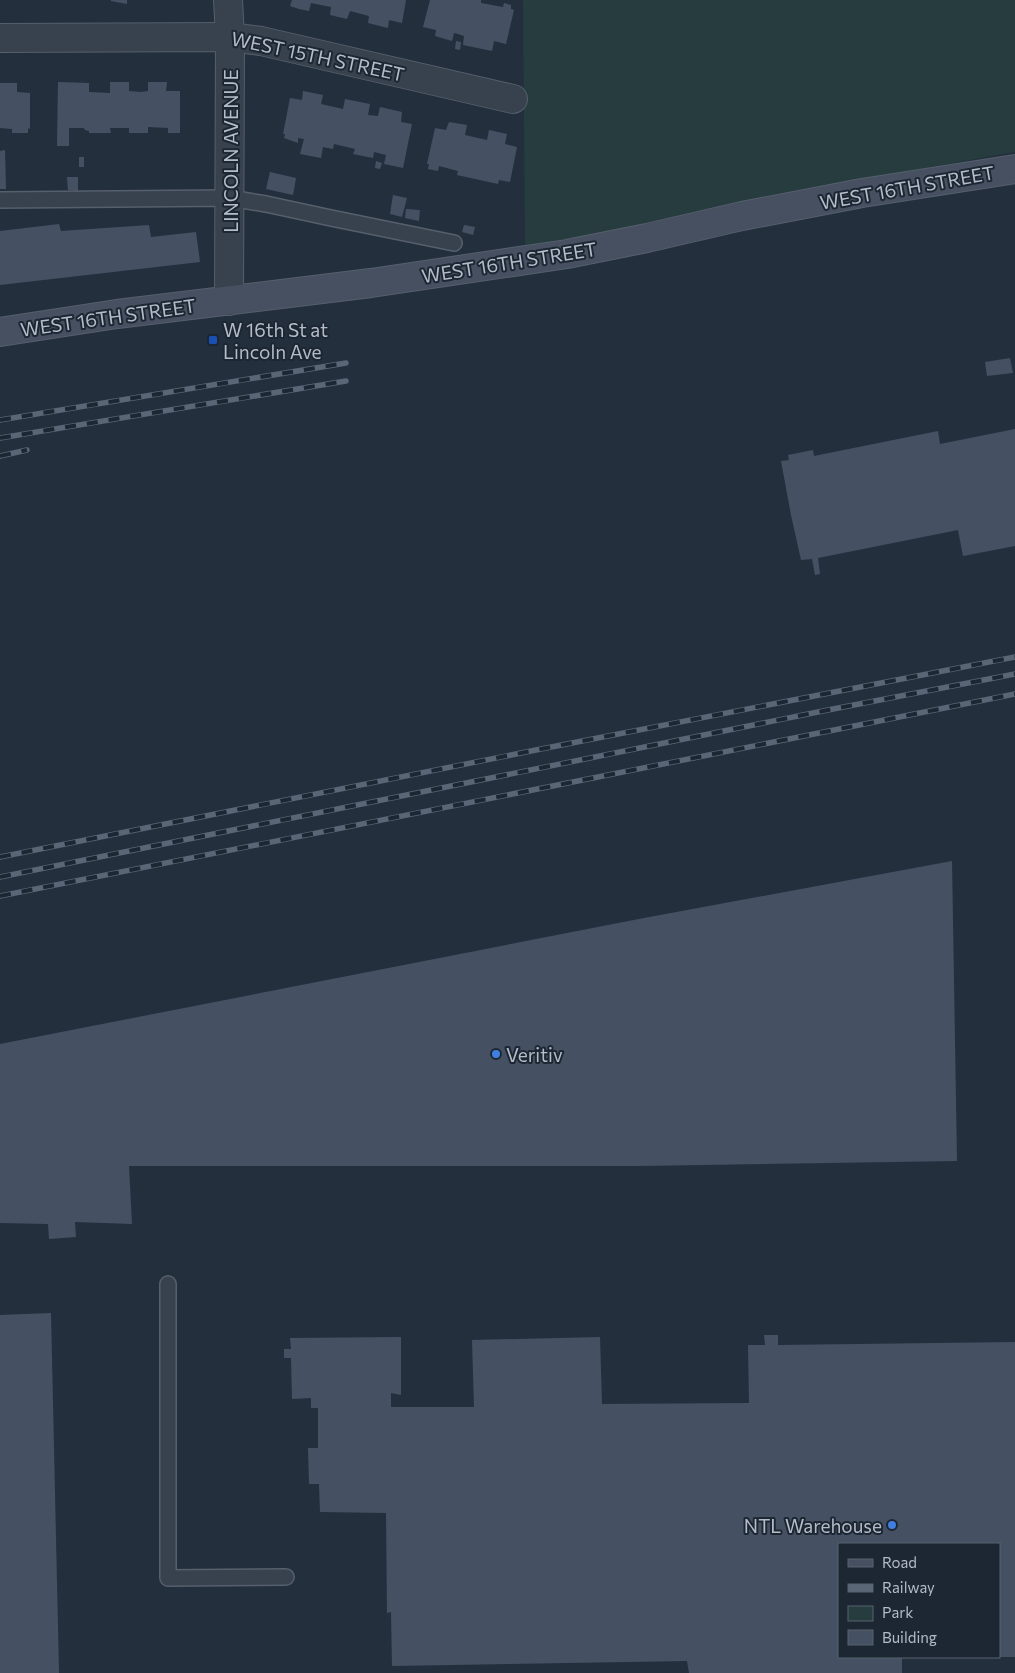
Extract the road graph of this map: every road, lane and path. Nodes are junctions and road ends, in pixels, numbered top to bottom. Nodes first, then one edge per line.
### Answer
1 (228, 0) edge
2 (230, 37) junction
3 (0, 38) edge
4 (513, 99) dead end
5 (1015, 169) edge
6 (230, 198) junction
7 (0, 200) edge
8 (454, 243) dead end
9 (229, 301) junction
10 (0, 332) edge
11 (168, 1284) dead end
12 (286, 1577) dead end

1 - 2 street, LINCOLN AVENUE
2 - 3 street, WEST 15TH STREET
2 - 4 street, WEST 15TH STREET
2 - 6 street, LINCOLN AVENUE
5 - 9 street, WEST 16TH STREET
6 - 7 lane
6 - 8 lane
6 - 9 street, LINCOLN AVENUE
9 - 10 street, WEST 16TH STREET
11 - 12 lane

